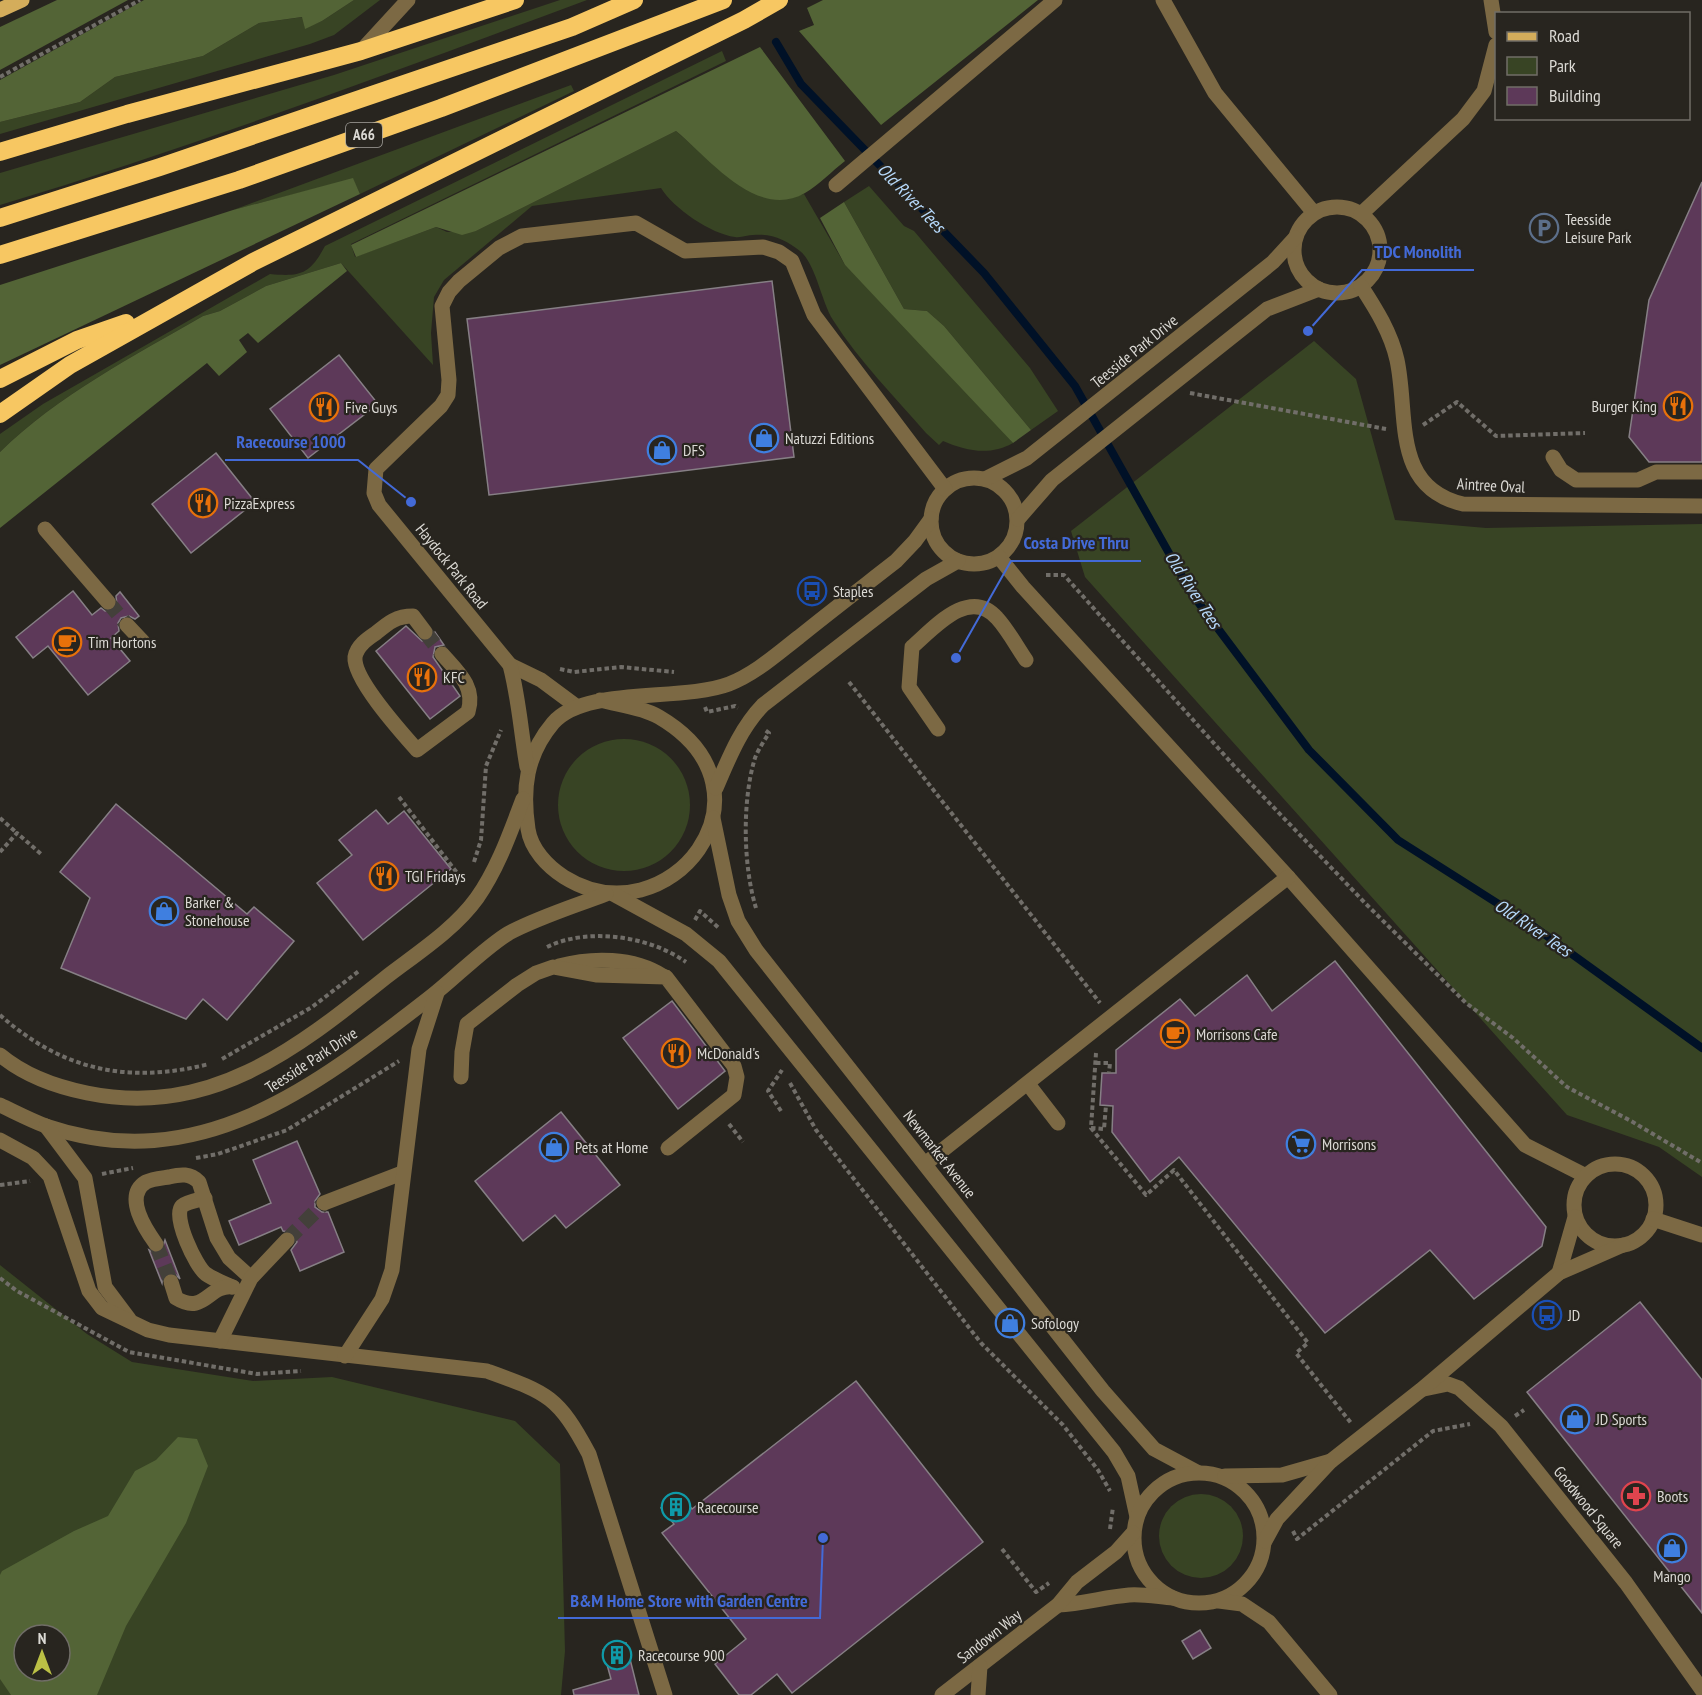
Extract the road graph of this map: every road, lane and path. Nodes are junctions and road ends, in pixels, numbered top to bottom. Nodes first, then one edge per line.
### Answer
1 (22, 0) edge
2 (140, 0) edge
3 (408, 0) edge
4 (515, 0) edge
5 (634, 0) edge
6 (723, 0) edge
7 (779, 0) edge
8 (1054, 0) edge
9 (1163, 0) edge
10 (1491, 0) edge
11 (0, 10) edge
12 (1495, 21) edge
13 (361, 51) junction
14 (1495, 52) edge
15 (0, 77) edge
16 (0, 153) edge
17 (836, 185) dead end
18 (1314, 213) junction
19 (1361, 214) junction
20 (0, 218) edge
21 (1295, 238) junction
22 (0, 255) edge
23 (1361, 286) junction
24 (1319, 289) junction
25 (170, 307) junction
26 (0, 379) edge
27 (1170, 389) junction
28 (0, 414) edge
29 (1405, 430) junction
30 (1585, 433) dead end
31 (1553, 457) dead end
32 (1702, 472) edge
33 (985, 479) junction
34 (945, 489) junction
35 (1702, 506) edge
36 (931, 519) junction
37 (1018, 519) junction
38 (45, 529) dead end
39 (999, 557) junction
40 (958, 561) junction
41 (1046, 574) dead end
42 (108, 602) tunnel mouth
43 (127, 625) tunnel mouth
44 (425, 632) tunnel mouth
45 (142, 642) dead end
46 (442, 654) tunnel mouth
47 (1026, 660) dead end
48 (510, 665) junction
49 (684, 671) dead end
50 (541, 680) junction
51 (849, 682) dead end
52 (600, 700) junction
53 (576, 706) junction
54 (504, 723) dead end
55 (938, 729) dead end
56 (527, 767) junction
57 (716, 788) junction
58 (524, 796) junction
59 (399, 797) dead end
60 (0, 818) edge
61 (713, 818) junction
62 (16, 833) junction
63 (0, 852) edge
64 (41, 854) dead end
65 (1288, 877) junction
66 (464, 882) junction
67 (458, 889) dead end
68 (610, 894) junction
69 (676, 955) dead end
70 (366, 965) dead end
71 (692, 966) dead end
72 (437, 993) junction
73 (0, 1015) edge
74 (1112, 1018) junction
75 (1097, 1046) dead end
76 (0, 1055) edge
77 (774, 1060) dead end
78 (1096, 1063) junction
79 (782, 1069) junction
80 (1109, 1073) dead end
81 (461, 1077) dead end
82 (1028, 1084) junction
83 (0, 1105) edge
84 (1106, 1105) dead end
85 (781, 1111) dead end
86 (1058, 1123) dead end
87 (46, 1126) junction
88 (1091, 1128) junction
89 (0, 1140) edge
90 (668, 1148) dead end
91 (1702, 1163) edge
92 (925, 1164) junction
93 (402, 1173) junction
94 (1586, 1176) junction
95 (205, 1198) junction
96 (324, 1203) tunnel mouth
97 (1575, 1216) junction
98 (1653, 1219) junction
99 (1702, 1235) edge
100 (287, 1240) tunnel mouth
101 (156, 1244) tunnel mouth
102 (1623, 1245) junction
103 (1558, 1273) junction
104 (171, 1282) tunnel mouth
105 (242, 1286) junction
106 (129, 1320) junction
107 (220, 1341) junction
108 (345, 1356) junction
109 (1421, 1390) junction
110 (1524, 1410) dead end
111 (1501, 1426) junction
112 (1363, 1437) junction
113 (1331, 1461) junction
114 (1197, 1472) junction
115 (1222, 1476) junction
116 (1284, 1512) junction
117 (1137, 1517) junction
118 (1133, 1533) junction
119 (1106, 1538) dead end
120 (1265, 1541) junction
121 (1002, 1549) dead end
122 (1053, 1580) dead end
123 (1173, 1598) junction
124 (1219, 1601) junction
125 (1058, 1605) junction
126 (980, 1666) junction
127 (1702, 1690) edge
128 (665, 1695) edge
129 (942, 1695) edge
130 (978, 1695) edge
131 (1330, 1695) edge

1 - 11 main road
2 - 15 path
3 - 13 street
4 - 13 highway
5 - 20 highway, A66
6 - 22 highway, A66
7 - 25 highway
8 - 17 street
9 - 18 street
10 - 12 street
13 - 16 highway
14 - 19 street
18 - 19 street
18 - 21 street
19 - 23 street
21 - 24 street
21 - 33 street, Teesside Park Drive
23 - 24 street
23 - 29 street, Aintree Oval
24 - 27 street
25 - 26 highway
25 - 28 highway
27 - 29 path
27 - 37 street
29 - 30 path
29 - 35 street, Aintree Oval
31 - 32 street
33 - 34 street
33 - 37 street
34 - 36 street
34 - 48 street, Haydock Park Road
36 - 40 street
36 - 52 street
37 - 39 street
38 - 42 street
39 - 40 street
39 - 65 street
40 - 57 street
41 - 91 path
43 - 45 street
44 - 46 street
47 - 55 street
48 - 50 street
48 - 56 street
49 - 50 path
50 - 53 street
51 - 74 path
52 - 53 street
52 - 57 street
53 - 56 street
54 - 66 path
56 - 58 street
57 - 61 street
58 - 68 street
58 - 76 street, Teesside Park Drive
59 - 66 path
60 - 62 path
61 - 68 street
61 - 92 street, Newmarket Avenue
62 - 63 path
62 - 64 path
65 - 74 street
65 - 94 street
66 - 67 path
68 - 72 street, Teesside Park Drive
68 - 117 street
69 - 71 path
70 - 73 path
72 - 87 street, Teesside Park Drive
72 - 93 street
74 - 82 street
75 - 78 path
77 - 79 path
78 - 80 path
78 - 88 path
79 - 85 path
79 - 119 path
81 - 90 street
82 - 86 street
82 - 92 street
83 - 87 street, Teesside Park Drive
84 - 88 path
87 - 106 street
88 - 112 path
89 - 106 street
92 - 114 street, Newmarket Avenue
93 - 96 street
93 - 108 street
94 - 97 street
94 - 98 street
95 - 101 street
95 - 105 street
95 - 105 street
97 - 102 street
97 - 103 street
98 - 99 street
98 - 102 street
100 - 105 street
102 - 103 street
103 - 109 street
104 - 105 street
105 - 107 street
106 - 107 street
107 - 108 street
108 - 128 street
109 - 111 street, Goodwood Square
109 - 112 street
110 - 111 path
111 - 116 path
111 - 127 street, Goodwood Square
112 - 113 street
113 - 115 street
113 - 116 street
114 - 115 street
114 - 117 street
115 - 120 street
116 - 120 street
117 - 118 street
118 - 123 street
118 - 125 street, Sandown Way
120 - 124 street
121 - 122 path
123 - 124 street
123 - 125 street
124 - 131 street
125 - 126 street, Sandown Way
126 - 129 street, Sandown Way
126 - 130 street

